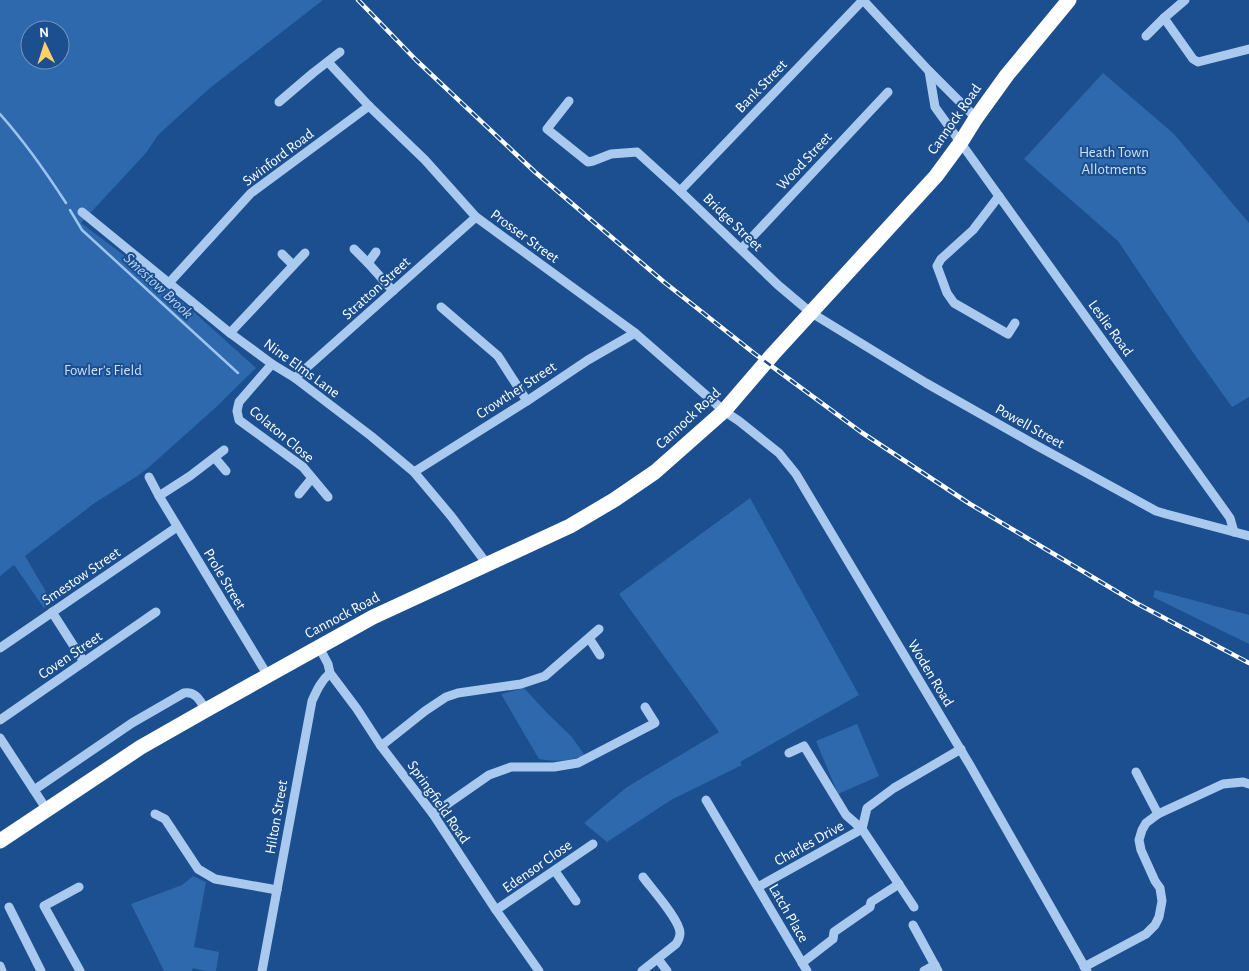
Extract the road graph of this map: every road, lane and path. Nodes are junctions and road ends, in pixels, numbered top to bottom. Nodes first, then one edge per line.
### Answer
1 (863, 0) edge
2 (1069, 0) edge
3 (1185, 0) edge
4 (1164, 18) junction
5 (1146, 36) dead end
6 (1249, 49) edge
7 (340, 52) dead end
8 (328, 62) junction
9 (929, 71) junction
10 (888, 92) dead end
11 (569, 101) dead end
12 (279, 102) dead end
13 (369, 106) junction
14 (976, 118) junction
15 (961, 142) junction
16 (680, 190) junction
17 (998, 196) junction
18 (82, 212) dead end
19 (476, 217) junction
20 (354, 249) dead end
21 (740, 249) junction
22 (376, 252) dead end
23 (305, 253) dead end
24 (282, 254) dead end
25 (368, 263) junction
26 (293, 265) junction
27 (169, 283) junction
28 (393, 292) junction
29 (441, 307) dead end
30 (810, 312) junction
31 (1015, 323) dead end
32 (230, 333) junction
33 (635, 333) junction
34 (272, 364) junction
35 (294, 378) junction
36 (527, 401) junction
37 (724, 411) junction
38 (224, 450) dead end
39 (215, 458) junction
40 (226, 471) dead end
41 (414, 472) junction
42 (149, 477) dead end
43 (312, 478) junction
44 (299, 494) dead end
45 (159, 496) junction
46 (328, 497) dead end
47 (177, 527) junction
48 (1234, 532) junction
49 (1249, 536) edge
50 (487, 564) junction
51 (52, 612) junction
52 (156, 612) dead end
53 (599, 629) dead end
54 (589, 638) junction
55 (319, 647) junction
56 (0, 648) edge
57 (600, 655) dead end
58 (84, 662) junction
59 (330, 673) junction
60 (268, 676) junction
61 (646, 707) dead end
62 (206, 710) junction
63 (0, 720) edge
64 (0, 738) edge
65 (382, 746) junction
66 (960, 749) junction
67 (789, 754) dead end
68 (1136, 772) dead end
69 (1249, 784) edge
70 (34, 790) junction
71 (706, 800) dead end
72 (47, 810) junction
73 (156, 814) dead end
74 (433, 814) junction
75 (1158, 814) junction
76 (862, 829) junction
77 (0, 841) edge
78 (593, 844) dead end
79 (555, 871) junction
80 (643, 877) dead end
81 (899, 884) junction
82 (79, 887) dead end
83 (758, 887) junction
84 (277, 890) junction
85 (576, 901) dead end
86 (9, 907) dead end
87 (914, 907) dead end
88 (496, 910) junction
89 (913, 925) dead end
90 (658, 959) junction
91 (0, 966) edge
92 (805, 967) edge
93 (936, 968) edge
94 (1085, 969) edge
95 (2, 971) edge
96 (42, 971) edge
97 (80, 971) edge
98 (262, 971) edge
99 (539, 971) edge
100 (642, 971) edge
101 (667, 971) edge
102 (924, 971) edge

1 - 9 street
1 - 16 street, Bank Street
2 - 14 highway, Cannock Road
3 - 4 street
4 - 5 street
4 - 6 street
7 - 8 street
8 - 12 street
8 - 13 street, Prosser Street
9 - 14 street
9 - 15 street, Leslie Road
10 - 21 street, Wood Street
11 - 16 street, Bridge Street
13 - 19 street, Prosser Street
13 - 27 street, Swinford Road
14 - 15 highway, Cannock Road
15 - 17 street, Leslie Road
15 - 30 highway, Cannock Road
16 - 21 street, Bridge Street
17 - 31 street
17 - 48 street, Leslie Road
18 - 27 street, Nine Elms Lane
19 - 28 street, Stratton Street
19 - 33 street, Prosser Street
20 - 25 street
21 - 30 street, Bridge Street
22 - 25 street
23 - 26 street
24 - 26 street
25 - 28 street
26 - 32 street
27 - 32 street, Nine Elms Lane
28 - 35 street, Stratton Street
29 - 36 street
30 - 37 highway, Cannock Road
30 - 48 street, Powell Street
32 - 34 street, Nine Elms Lane
33 - 36 street, Crowther Street
33 - 37 street, Prosser Street
34 - 35 street, Nine Elms Lane
34 - 43 street, Colaton Close
35 - 41 street, Nine Elms Lane
36 - 41 street, Crowther Street
37 - 50 highway, Cannock Road
37 - 66 street, Woden Road
38 - 39 street
39 - 40 street
39 - 45 street
41 - 50 street, Nine Elms Lane
42 - 45 street, Prole Street
43 - 44 street, Colaton Close
43 - 46 street, Colaton Close
45 - 47 street, Prole Street
47 - 51 street, Smestow Street
47 - 60 street, Prole Street
48 - 49 street, Powell Street
50 - 55 highway, Cannock Road
51 - 56 street, Smestow Street
51 - 58 street
52 - 58 street, Coven Street
53 - 54 street
54 - 57 street
54 - 65 street
55 - 59 street, Springfield Road
55 - 60 highway, Cannock Road
58 - 63 street, Coven Street
59 - 65 street, Springfield Road
59 - 84 street, Hilton Street
60 - 62 highway, Cannock Road
61 - 74 street
62 - 70 street
62 - 72 highway, Cannock Road
64 - 70 street
65 - 74 street, Springfield Road
66 - 76 street, Charles Drive
66 - 94 street, Woden Road
67 - 76 street
68 - 75 street
69 - 75 street
70 - 72 street
71 - 83 street, Latch Place
72 - 77 highway, Cannock Road
73 - 84 street
74 - 88 street, Springfield Road
75 - 94 street
76 - 81 street
76 - 83 street, Charles Drive
78 - 79 street, Edensor Close
79 - 85 street
79 - 88 street, Edensor Close
80 - 90 street
81 - 87 street
81 - 92 street, Latch Place
82 - 97 street
83 - 92 street, Latch Place
84 - 98 street, Hilton Street
86 - 96 street
88 - 99 street, Springfield Road
89 - 93 street
90 - 100 street
90 - 101 street
91 - 95 street
93 - 102 street

